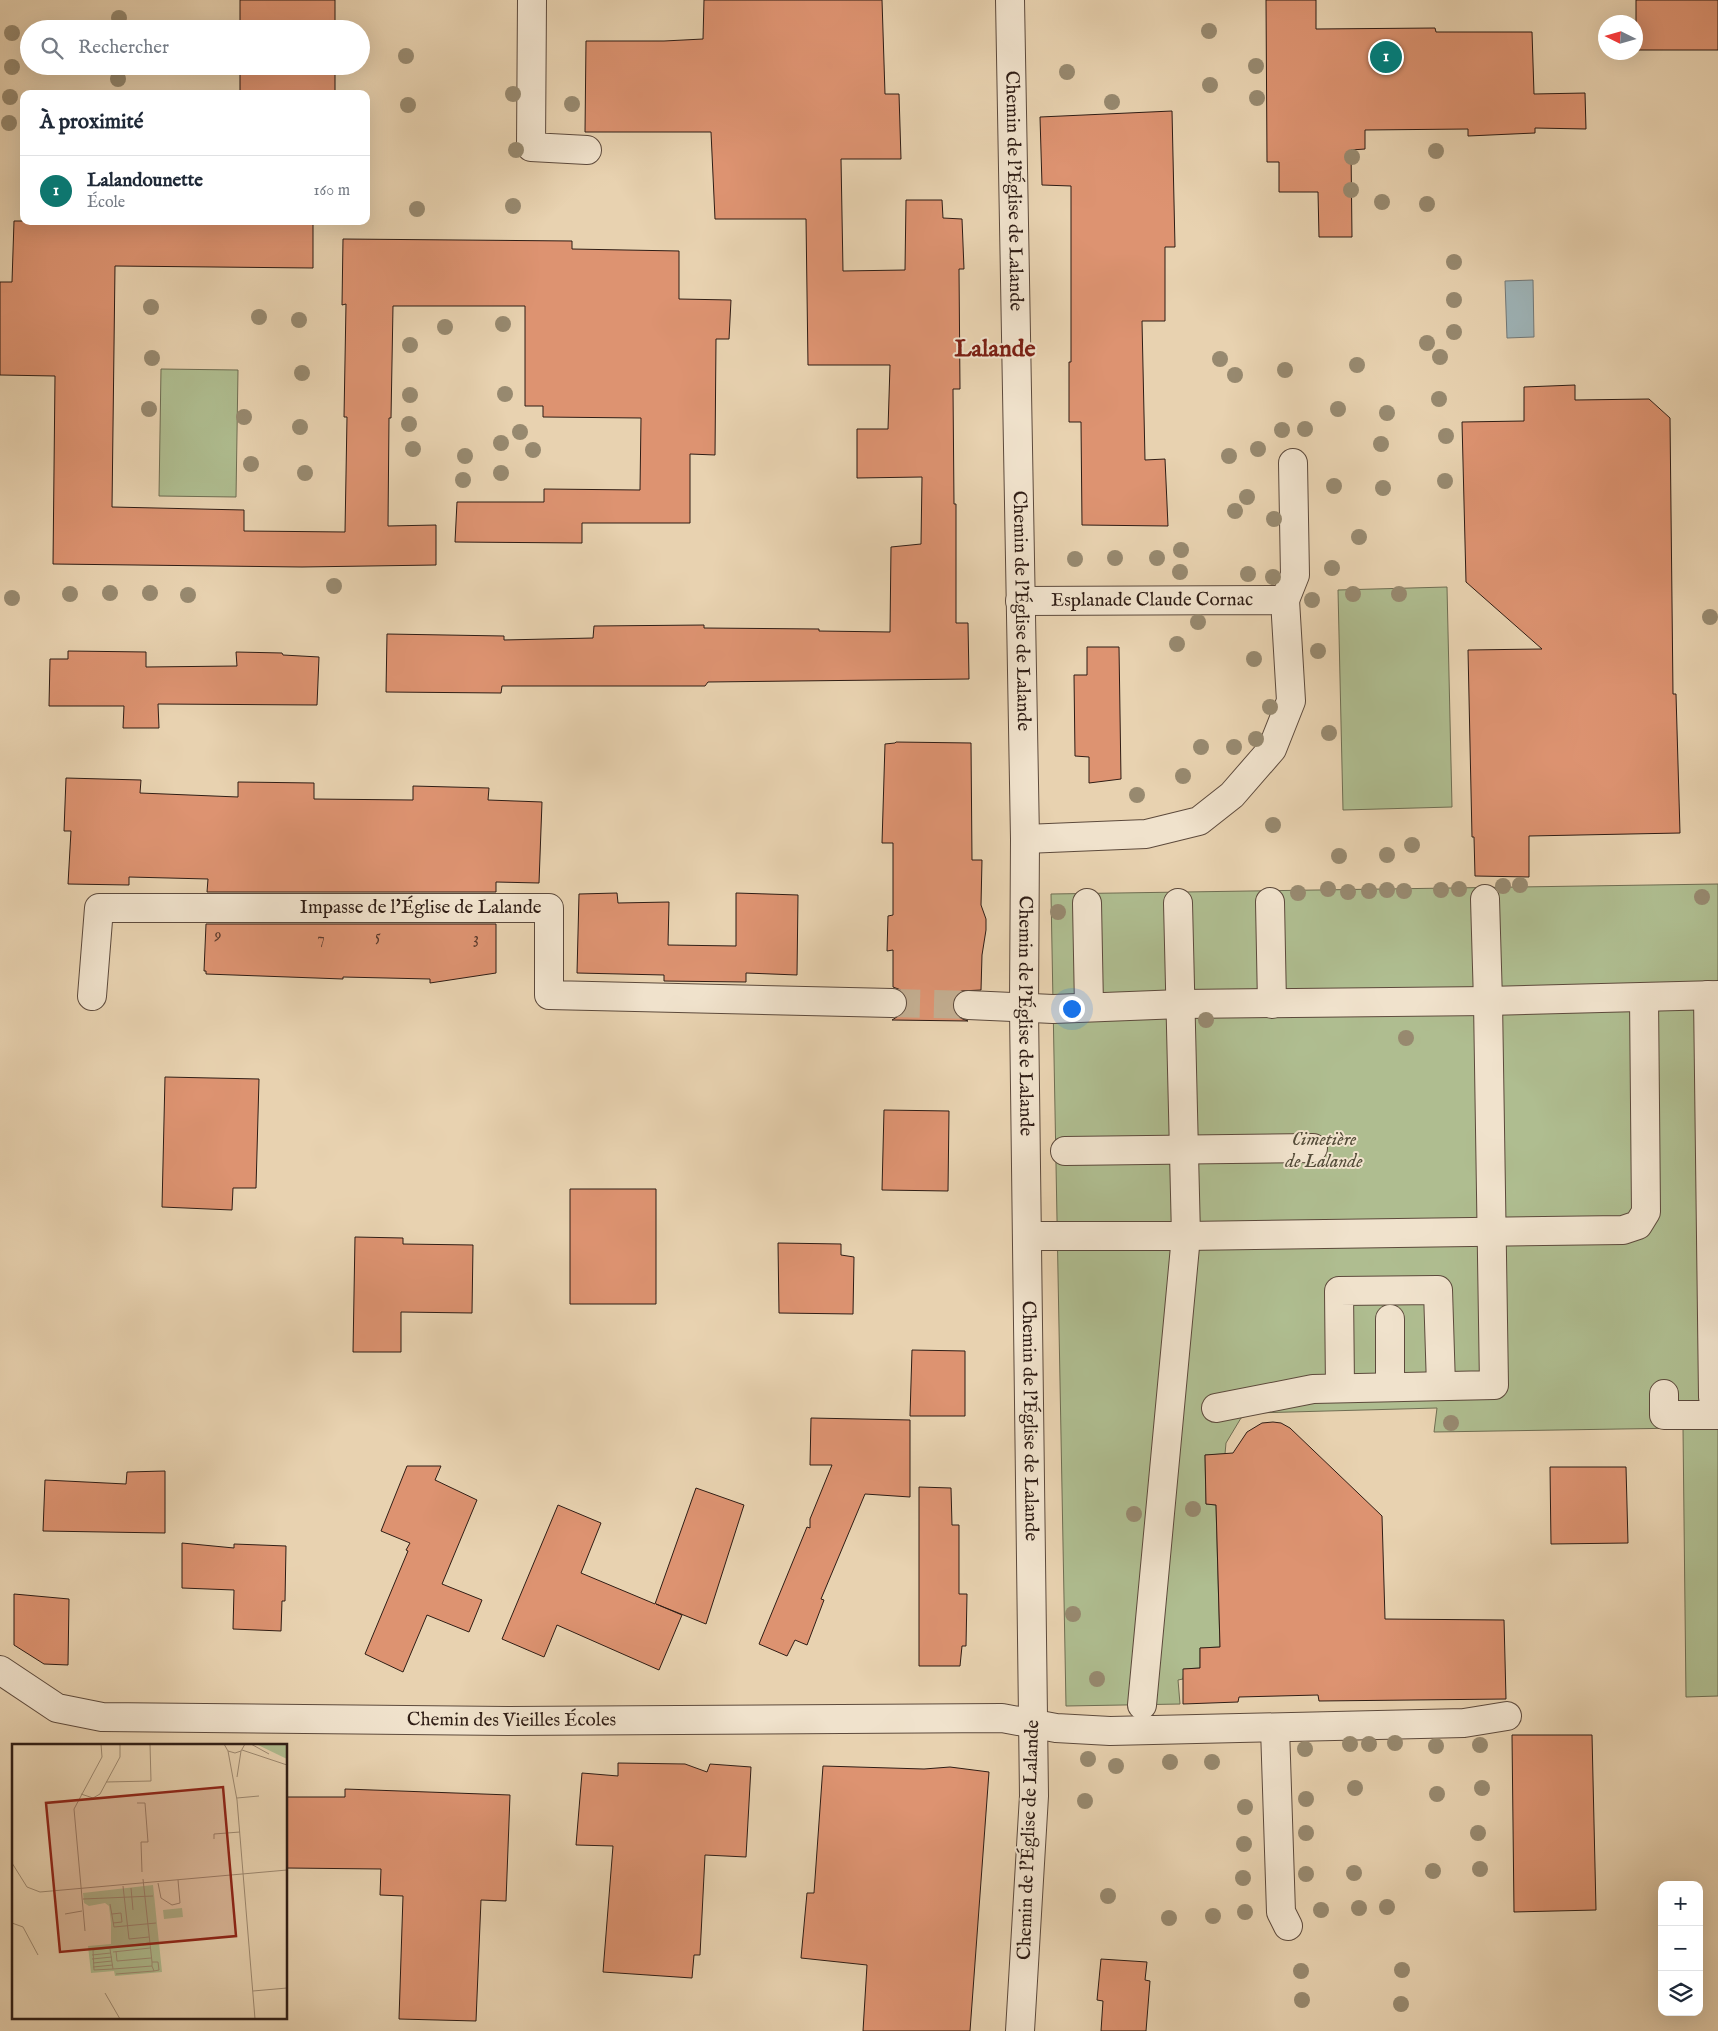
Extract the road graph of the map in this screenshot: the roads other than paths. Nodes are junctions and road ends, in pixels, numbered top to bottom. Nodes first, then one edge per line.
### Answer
1 (532, 0) edge
2 (1010, 0) edge
3 (587, 150) dead end
4 (1293, 463) dead end
5 (1285, 600) junction
6 (1020, 601) junction
7 (1025, 838) junction
8 (1485, 899) dead end
9 (1270, 902) dead end
10 (1087, 903) dead end
11 (1178, 903) dead end
12 (1713, 995) edge
13 (92, 996) dead end
14 (1644, 997) junction
15 (1488, 1001) junction
16 (892, 1003) tunnel mouth
17 (1181, 1004) junction
18 (1272, 1004) junction
19 (968, 1005) tunnel mouth
20 (1089, 1007) junction
21 (1024, 1009) junction
22 (1313, 1148) dead end
23 (1184, 1150) junction
24 (1065, 1151) dead end
25 (1491, 1233) junction
26 (1028, 1236) junction
27 (1186, 1236) junction
28 (1390, 1320) dead end
29 (1441, 1386) junction
30 (1340, 1388) junction
31 (1390, 1388) junction
32 (1664, 1394) dead end
33 (1216, 1408) dead end
34 (1718, 1409) edge
35 (1718, 1415) edge
36 (0, 1670) edge
37 (1142, 1705) dead end
38 (1508, 1716) dead end
39 (1034, 1724) junction
40 (1275, 1728) junction
41 (1288, 1926) dead end
42 (1020, 2031) edge

1 - 3 street
2 - 6 street, Chemin de l'Église de Lalande
4 - 5 street
5 - 6 street, Esplanade Claude Cornac
5 - 7 street
6 - 7 street, Chemin de l'Église de Lalande
7 - 21 street, Chemin de l'Église de Lalande
8 - 15 street
9 - 18 street
10 - 20 street
11 - 17 street
12 - 14 street
12 - 34 street
13 - 16 street, Impasse de l'Église de Lalande
14 - 15 street
14 - 25 street
15 - 18 street
15 - 25 street
17 - 18 street
17 - 20 street
17 - 23 street
19 - 21 street
20 - 21 street
21 - 26 street, Chemin de l'Église de Lalande
22 - 23 street
23 - 24 street
23 - 27 street
25 - 27 street
25 - 29 street
26 - 27 street
26 - 39 street, Chemin de l'Église de Lalande
27 - 37 street
28 - 31 street
29 - 30 street
29 - 31 street
30 - 31 street
30 - 33 street
32 - 35 street
36 - 39 street, Chemin des Vieilles Écoles
38 - 40 street, Chemin des Vieilles Écoles
39 - 40 street, Chemin des Vieilles Écoles
39 - 42 street, Chemin de l'Église de Lalande
40 - 41 street

